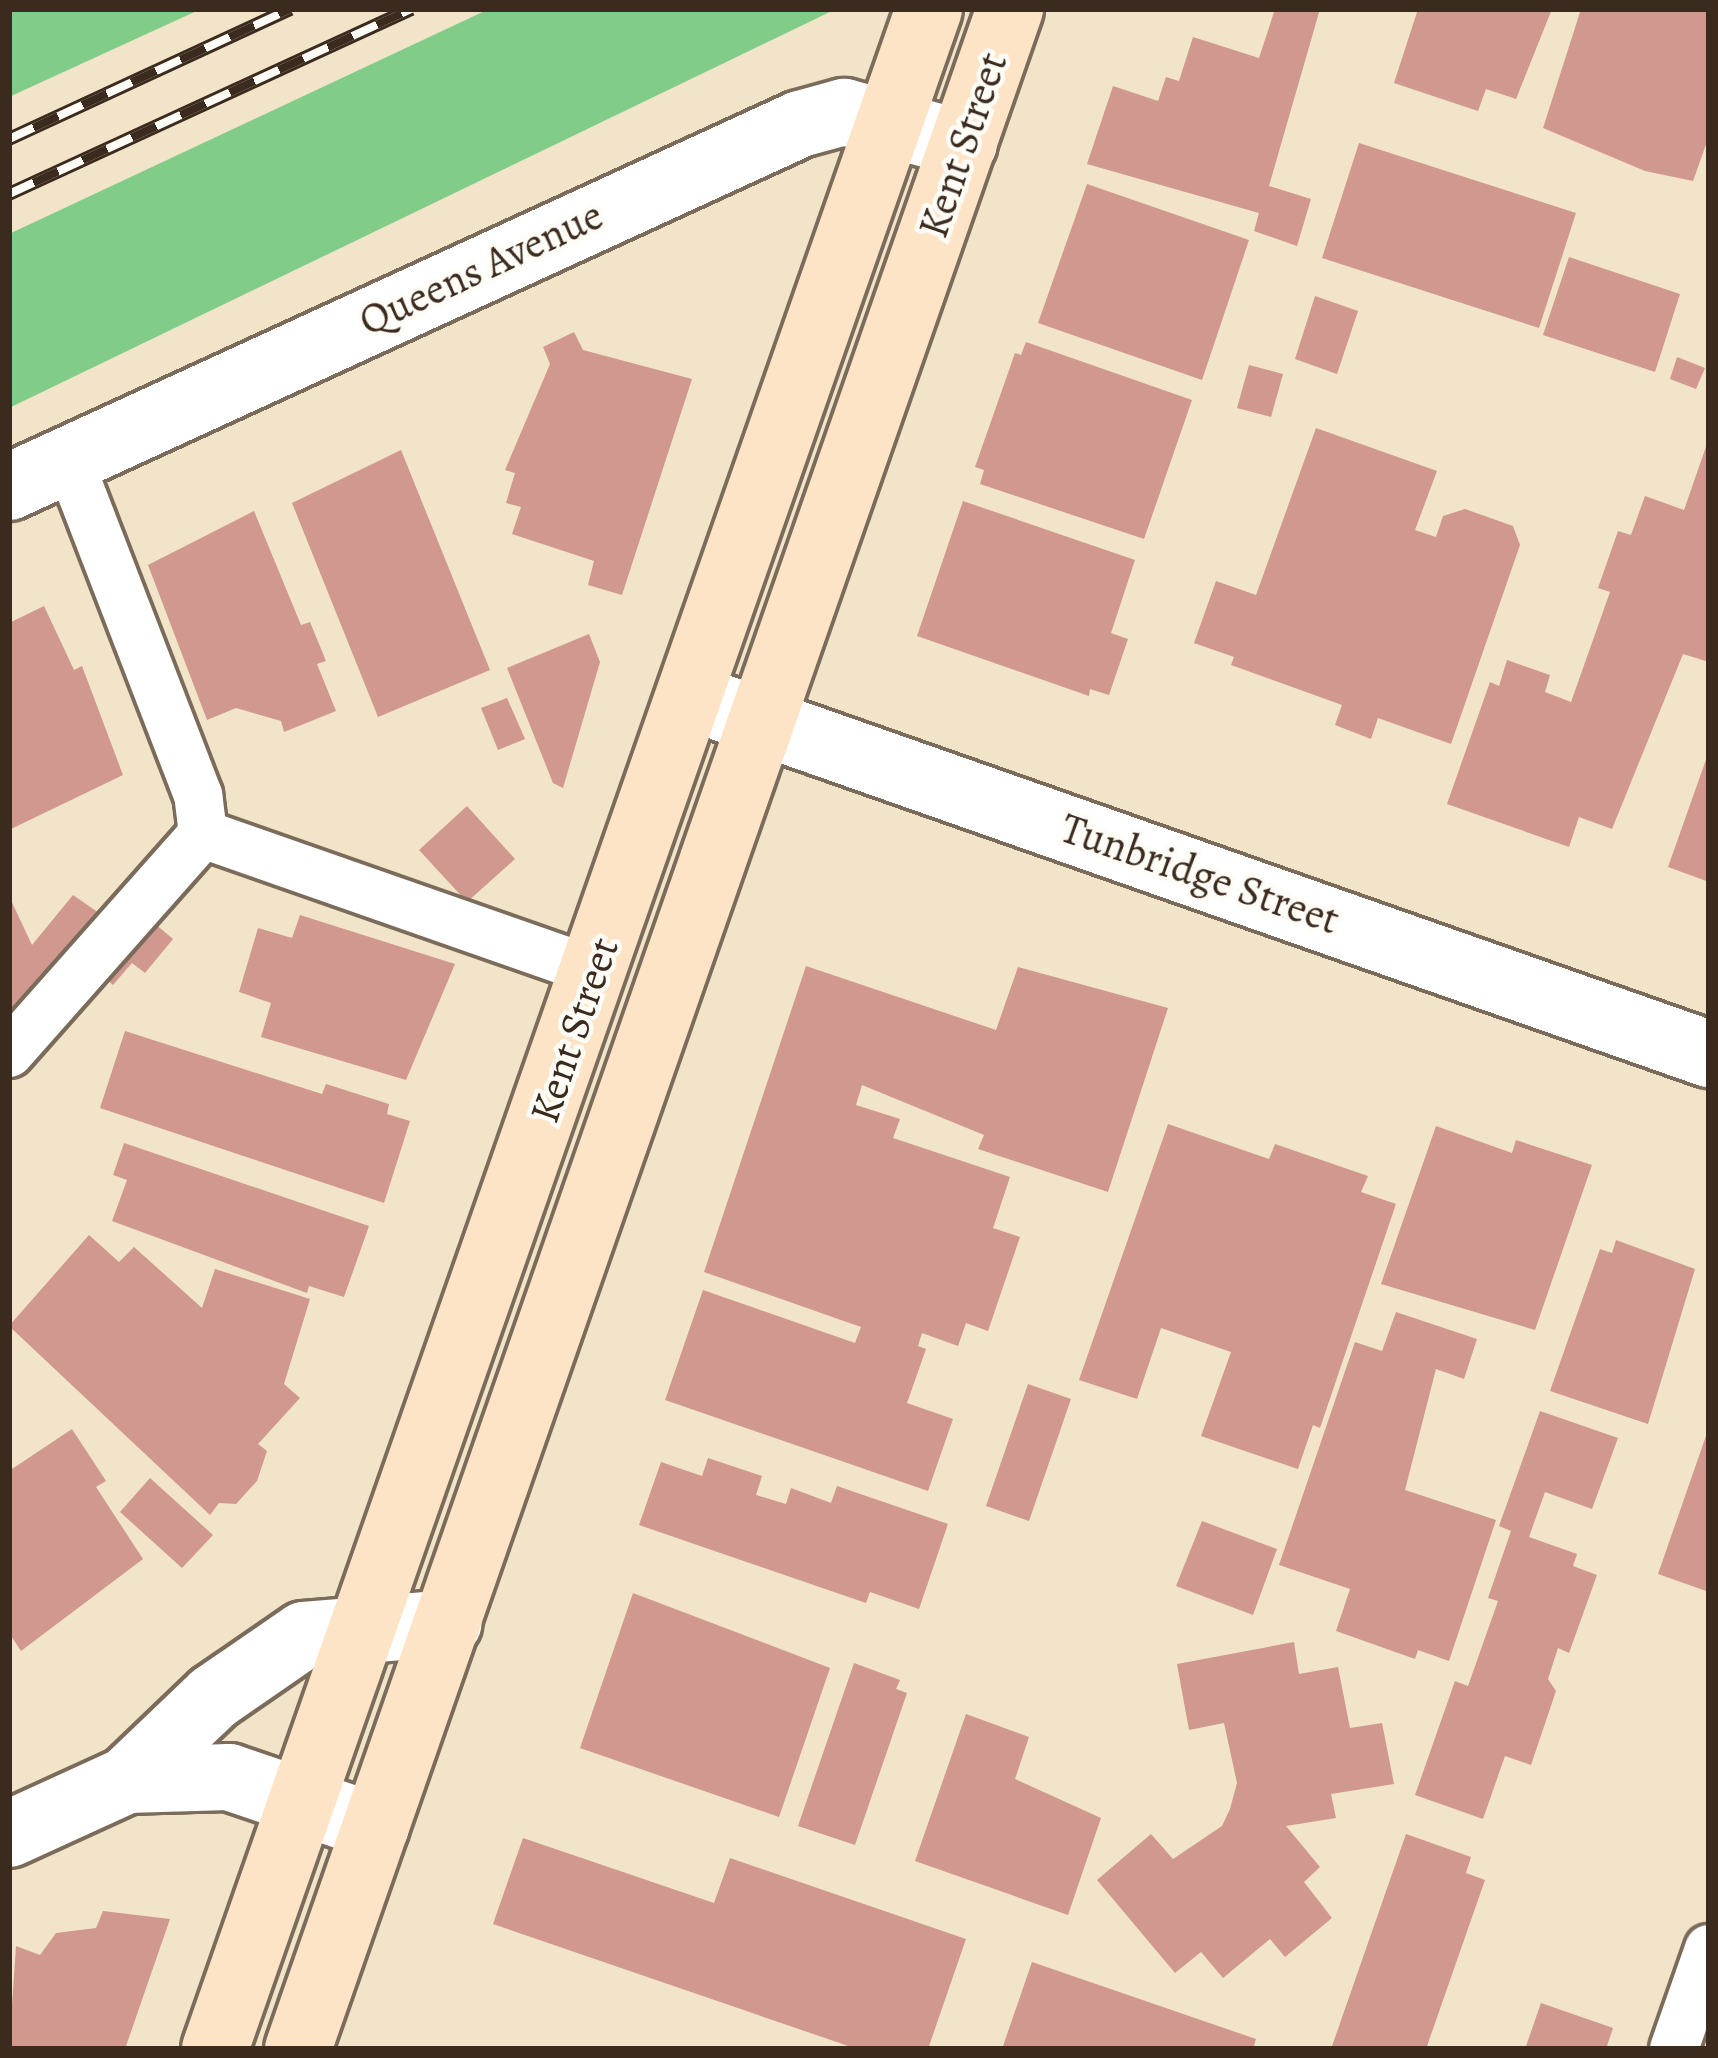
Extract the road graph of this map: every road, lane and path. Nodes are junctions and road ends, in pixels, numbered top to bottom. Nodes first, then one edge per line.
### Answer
1 (929, 9) edge
2 (1010, 9) edge
3 (888, 123) junction
4 (964, 144) junction
5 (69, 460) junction
6 (9, 488) edge
7 (691, 697) junction
8 (760, 721) junction
9 (203, 834) junction
10 (595, 971) junction
11 (9, 1053) edge
12 (1709, 1054) edge
13 (449, 1623) junction
14 (364, 1628) junction
15 (128, 1780) junction
16 (303, 1801) junction
17 (376, 1827) junction
18 (9, 1834) edge
19 (1709, 1949) edge
20 (215, 2049) edge
21 (298, 2049) edge
22 (1674, 2049) edge

1 - 3 street, Kent Street
2 - 4 street, Kent Street
3 - 4 street, Queens Avenue
3 - 5 street, Queens Avenue
3 - 7 street, Kent Street
4 - 8 street, Kent Street
5 - 6 street, Queens Avenue
5 - 9 lane
7 - 8 street, Tunbridge Street
7 - 10 street, Kent Street
8 - 12 street, Tunbridge Street
8 - 13 street, Kent Street
9 - 10 lane
9 - 11 lane
10 - 14 street, Kent Street
13 - 14 street
13 - 17 street, Kent Street
14 - 15 street
14 - 16 street, Kent Street
15 - 16 street
15 - 18 street
16 - 17 street
16 - 20 street, Kent Street
17 - 21 street, Kent Street
19 - 22 lane

